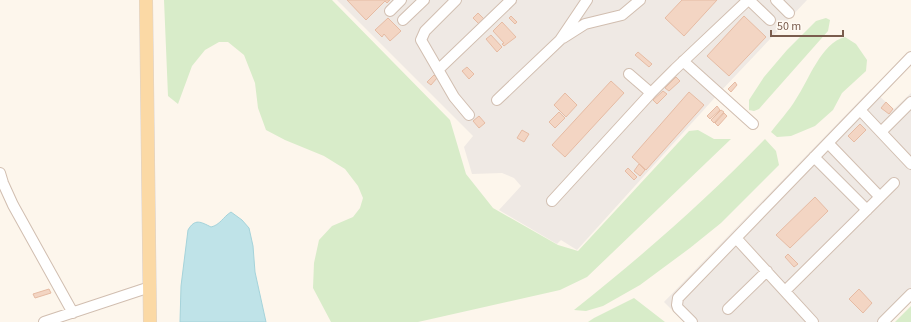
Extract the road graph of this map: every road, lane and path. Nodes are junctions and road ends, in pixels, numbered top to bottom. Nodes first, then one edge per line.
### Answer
1 (146, 0) edge
2 (401, 0) edge
3 (424, 0) edge
4 (456, 0) edge
5 (587, 0) edge
6 (640, 0) edge
7 (776, 0) edge
8 (509, 1) edge
9 (745, 1) edge
10 (390, 11) dead end
11 (789, 13) dead end
12 (403, 20) dead end
13 (770, 20) dead end
14 (560, 40) junction
15 (911, 57) edge
16 (683, 61) junction
17 (439, 69) junction
18 (630, 74) dead end
19 (651, 93) junction
20 (497, 100) dead end
21 (911, 102) edge
22 (860, 110) junction
23 (469, 115) dead end
24 (753, 124) dead end
25 (880, 132) junction
26 (828, 144) junction
27 (814, 157) junction
28 (911, 164) edge
29 (0, 173) edge
30 (894, 184) dead end
31 (880, 197) junction
32 (552, 201) dead end
33 (867, 210) junction
34 (736, 238) junction
35 (766, 271) junction
36 (150, 287) junction
37 (784, 291) junction
38 (911, 294) edge
39 (728, 309) dead end
40 (73, 313) junction
41 (44, 322) edge
42 (150, 322) edge
43 (692, 322) edge
44 (813, 322) edge
45 (883, 322) edge

1 - 36 main road
2 - 10 street
3 - 12 street
4 - 17 street
5 - 14 street
6 - 14 street
7 - 11 street
8 - 17 street
9 - 13 street
9 - 16 street
14 - 20 street
15 - 22 street
16 - 19 street
16 - 24 street
17 - 23 street
18 - 19 street
19 - 32 street
21 - 25 street
22 - 25 street
22 - 26 street
25 - 28 street
26 - 27 street
26 - 31 street
27 - 33 street
27 - 34 street
29 - 40 street
30 - 31 street
31 - 33 street
33 - 37 street
34 - 35 street
34 - 43 street
35 - 37 street
35 - 39 street
36 - 40 street
36 - 42 main road
37 - 44 street
38 - 45 street
40 - 41 street

